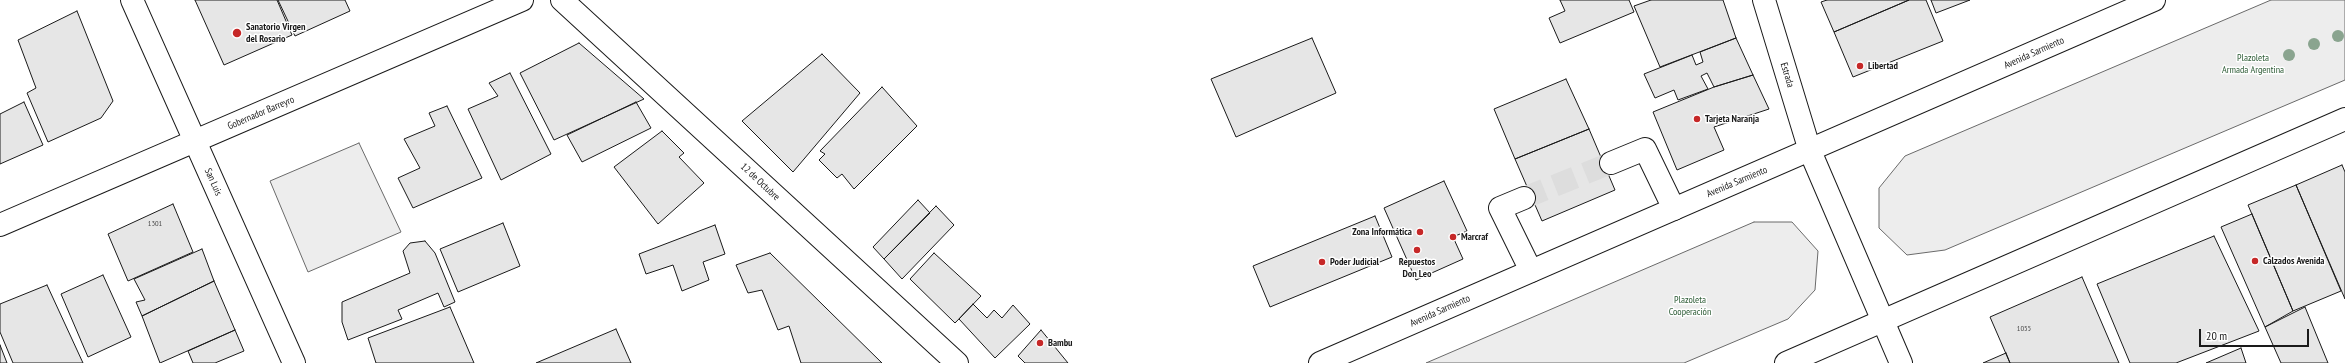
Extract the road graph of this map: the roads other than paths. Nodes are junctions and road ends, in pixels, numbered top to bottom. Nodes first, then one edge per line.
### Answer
1 (132, 0) edge
2 (522, 0) edge
3 (562, 0) edge
4 (1764, 0) edge
5 (2154, 0) edge
6 (2345, 119) edge
7 (195, 141) junction
8 (1810, 151) junction
9 (1611, 163) tunnel mouth
10 (1524, 198) tunnel mouth
11 (1674, 210) junction
12 (0, 225) edge
13 (1531, 271) junction
14 (1883, 321) junction
15 (294, 363) edge
16 (957, 363) edge
17 (1320, 363) edge
18 (1786, 363) edge
19 (1901, 363) edge

1 - 7 main road, San Luis
2 - 7 main road, Gobernador Barreyro
3 - 16 main road, 12 de Octubre
4 - 8 main road, Estrada
5 - 8 main road, Avenida Sarmiento
6 - 14 main road
7 - 12 main road, Gobernador Barreyro
7 - 15 main road, San Luis
8 - 11 main road, Avenida Sarmiento
8 - 14 main road, Estrada
9 - 11 main road
10 - 13 main road
11 - 13 main road, Avenida Sarmiento
13 - 17 main road, Avenida Sarmiento
14 - 18 main road
14 - 19 main road, Estrada

